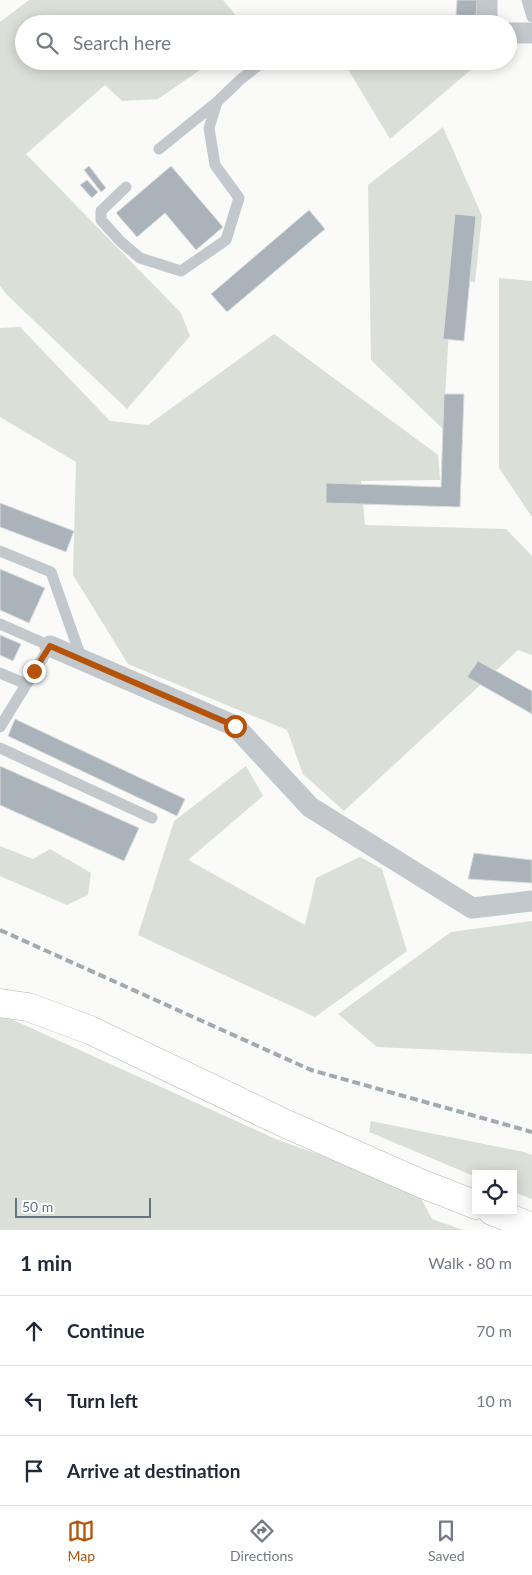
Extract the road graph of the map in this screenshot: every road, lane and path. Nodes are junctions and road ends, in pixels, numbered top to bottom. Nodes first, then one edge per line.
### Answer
1 (487, 0) edge
2 (527, 0) edge
3 (487, 15) edge
4 (532, 18) edge
5 (517, 33) edge
6 (532, 33) edge
7 (253, 70) edge
8 (217, 102) junction
9 (159, 149) dead end
10 (126, 187) dead end
11 (0, 551) edge
12 (0, 624) edge
13 (50, 646) junction
14 (82, 660) junction
15 (0, 673) edge
16 (26, 684) junction
17 (0, 727) edge
18 (0, 748) edge
19 (152, 818) dead end
20 (532, 902) edge
21 (0, 1003) edge
22 (472, 1203) edge
23 (502, 1215) edge
24 (532, 1227) edge

1 - 3 street
2 - 4 lane
5 - 6 street
7 - 8 lane
8 - 9 lane
8 - 10 lane
11 - 14 lane
12 - 13 lane
13 - 14 street
13 - 16 lane
14 - 20 street
15 - 16 lane
16 - 17 lane
18 - 19 lane
21 - 22 main road
23 - 24 main road

